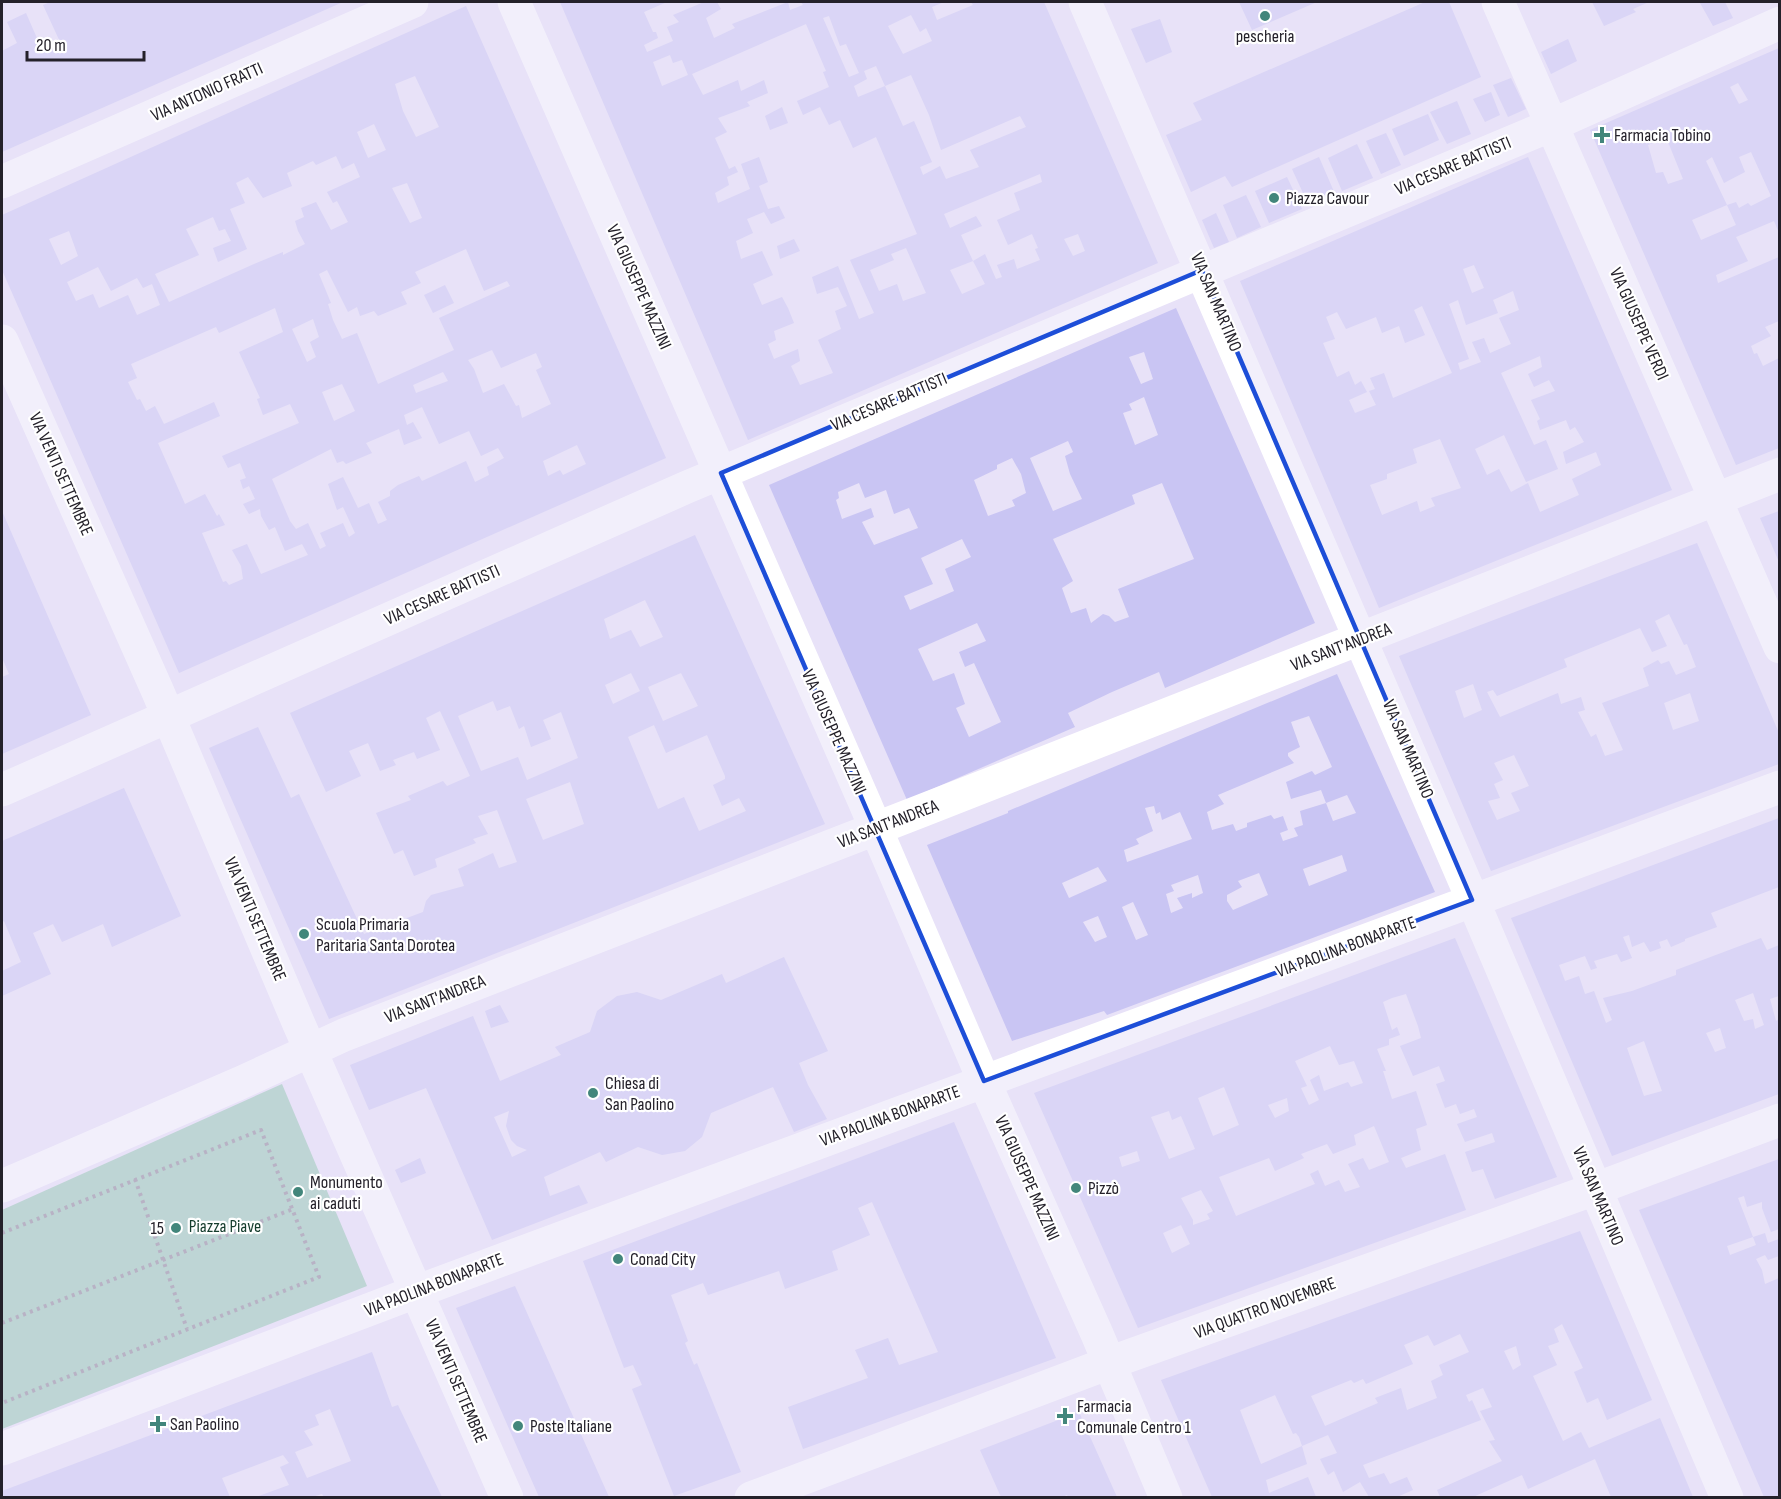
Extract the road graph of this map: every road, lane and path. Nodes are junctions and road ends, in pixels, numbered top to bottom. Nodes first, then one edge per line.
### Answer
1 (412, 2) edge
2 (514, 2) edge
3 (1085, 2) edge
4 (1498, 2) edge
5 (1779, 23) edge
6 (1552, 125) junction
7 (2, 182) edge
8 (1202, 270) junction
9 (2, 341) edge
10 (721, 473) junction
11 (1779, 474) edge
12 (1716, 499) junction
13 (1360, 639) junction
14 (1779, 647) edge
15 (168, 716) junction
16 (1779, 787) edge
17 (2, 790) edge
18 (876, 828) junction
19 (1472, 900) junction
20 (310, 1050) junction
21 (984, 1081) junction
22 (1779, 1120) edge
23 (135, 1179) junction
24 (2, 1186) edge
25 (1595, 1189) junction
26 (293, 1209) junction
27 (2, 1233) edge
28 (163, 1259) junction
29 (418, 1292) junction
30 (2, 1323) edge
31 (187, 1329) junction
32 (1109, 1363) junction
33 (2, 1403) edge
34 (2, 1449) edge
35 (507, 1497) edge
36 (751, 1497) edge
37 (1166, 1497) edge
38 (1727, 1497) edge

1 - 7 street, VIA ANTONIO FRATTI
2 - 10 street, VIA GIUSEPPE MAZZINI
3 - 8 street, VIA SAN MARTINO
4 - 6 street, VIA GIUSEPPE VERDI
5 - 6 street, VIA CESARE BATTISTI
6 - 8 street, VIA CESARE BATTISTI
6 - 12 street, VIA GIUSEPPE VERDI
8 - 10 street, VIA CESARE BATTISTI
8 - 13 street, VIA SAN MARTINO
9 - 15 street, VIA VENTI SETTEMBRE
10 - 15 street, VIA CESARE BATTISTI
10 - 18 street, VIA GIUSEPPE MAZZINI
11 - 12 street, VIA SANT'ANDREA
12 - 13 street, VIA SANT'ANDREA
12 - 14 street, VIA GIUSEPPE VERDI
13 - 18 street, VIA SANT'ANDREA
13 - 19 street, VIA SAN MARTINO
15 - 17 street, VIA CESARE BATTISTI
15 - 20 street, VIA VENTI SETTEMBRE
16 - 19 street, VIA PAOLINA BONAPARTE
18 - 20 street, VIA SANT'ANDREA
18 - 21 street, VIA GIUSEPPE MAZZINI
19 - 21 street, VIA PAOLINA BONAPARTE
19 - 25 street, VIA SAN MARTINO
20 - 24 street, VIA SANT'ANDREA
20 - 29 street, VIA VENTI SETTEMBRE
21 - 29 street, VIA PAOLINA BONAPARTE
21 - 32 street, VIA GIUSEPPE MAZZINI
22 - 25 street, VIA QUATTRO NOVEMBRE
23 - 26 path
23 - 27 path
23 - 28 path
25 - 32 street, VIA QUATTRO NOVEMBRE
25 - 38 street, VIA SAN MARTINO
26 - 28 path
26 - 31 path
28 - 30 path
28 - 31 path
29 - 34 street, VIA PAOLINA BONAPARTE
29 - 35 street, VIA VENTI SETTEMBRE
31 - 33 path
32 - 36 street, VIA QUATTRO NOVEMBRE
32 - 37 street, VIA GIUSEPPE MAZZINI

